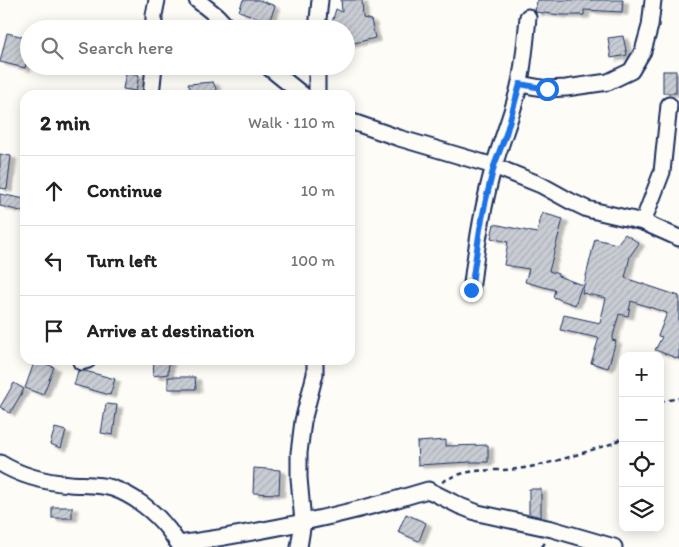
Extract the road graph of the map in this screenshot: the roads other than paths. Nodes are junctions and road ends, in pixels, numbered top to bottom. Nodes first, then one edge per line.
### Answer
1 (157, 0) edge
2 (197, 0) edge
3 (320, 0) edge
4 (653, 0) edge
5 (528, 17) dead end
6 (154, 20) edge
7 (221, 20) edge
8 (318, 20) edge
9 (153, 75) edge
10 (278, 75) edge
11 (317, 75) edge
12 (520, 84) junction
13 (151, 90) edge
14 (297, 90) edge
15 (317, 90) edge
16 (669, 105) dead end
17 (355, 123) edge
18 (494, 166) junction
19 (643, 222) junction
20 (679, 238) edge
21 (471, 290) dead end
22 (315, 365) edge
23 (0, 463) edge
24 (303, 522) junction
25 (181, 546) edge
26 (299, 547) edge
27 (614, 547) edge

1 - 6 street
2 - 7 street
3 - 8 street
4 - 12 street
5 - 12 street
9 - 13 street
10 - 14 street
11 - 15 street
12 - 18 street
16 - 19 street
17 - 18 street
18 - 19 street
18 - 21 street
19 - 20 street
22 - 24 street
23 - 25 street
24 - 25 street
24 - 26 street
24 - 27 street

